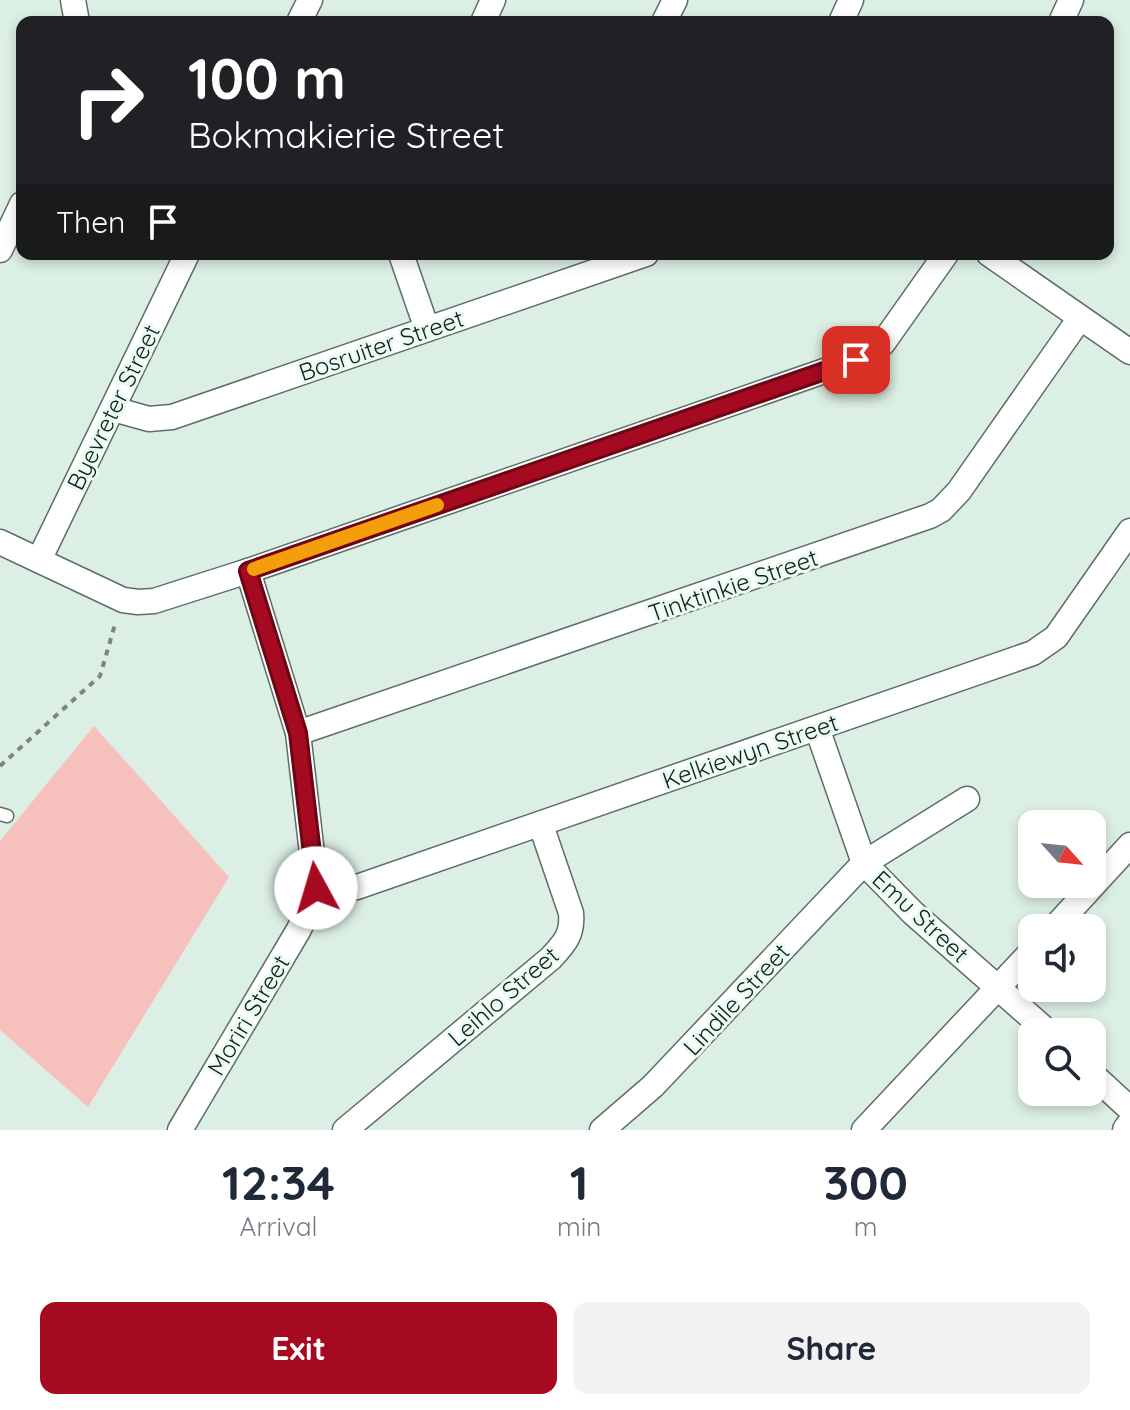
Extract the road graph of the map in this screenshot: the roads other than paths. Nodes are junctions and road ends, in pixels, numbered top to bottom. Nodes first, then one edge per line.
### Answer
1 (16, 217) edge
2 (0, 250) edge
3 (184, 260) edge
4 (403, 260) edge
5 (623, 260) edge
6 (942, 260) edge
7 (998, 260) edge
8 (1080, 318) junction
9 (427, 329) junction
10 (1130, 352) edge
11 (113, 409) junction
12 (1130, 531) edge
13 (0, 542) edge
14 (39, 560) junction
15 (248, 571) junction
16 (817, 728) junction
17 (298, 733) junction
18 (967, 799) dead end
19 (541, 825) junction
20 (1130, 845) edge
21 (864, 863) junction
22 (316, 888) junction
23 (1067, 914) edge
24 (1018, 967) edge
25 (1000, 987) junction
26 (1033, 1018) edge
27 (1106, 1087) edge
28 (1130, 1109) edge
29 (180, 1130) edge
30 (345, 1130) edge
31 (602, 1130) edge
32 (864, 1130) edge

1 - 2 street
3 - 11 street, Byevreter Street
4 - 9 street
5 - 9 street, Bosruiter Street
6 - 15 street
7 - 8 street
8 - 10 street
8 - 17 street, Tinktinkie Street
9 - 11 street, Bosruiter Street
11 - 14 street, Byevreter Street
12 - 16 street, Kelkiewyn Street
13 - 14 street
14 - 15 street
15 - 17 street, Moriri Street
16 - 19 street, Kelkiewyn Street
16 - 21 street, Emu Street
17 - 22 street, Moriri Street
18 - 21 street, Lindile Street
19 - 22 street, Kelkiewyn Street
19 - 30 street, Leihlo Street
20 - 23 street
21 - 25 street, Emu Street
21 - 31 street, Lindile Street
22 - 29 street, Moriri Street
24 - 25 street
25 - 26 street, Emu Street
25 - 32 street
27 - 28 street

